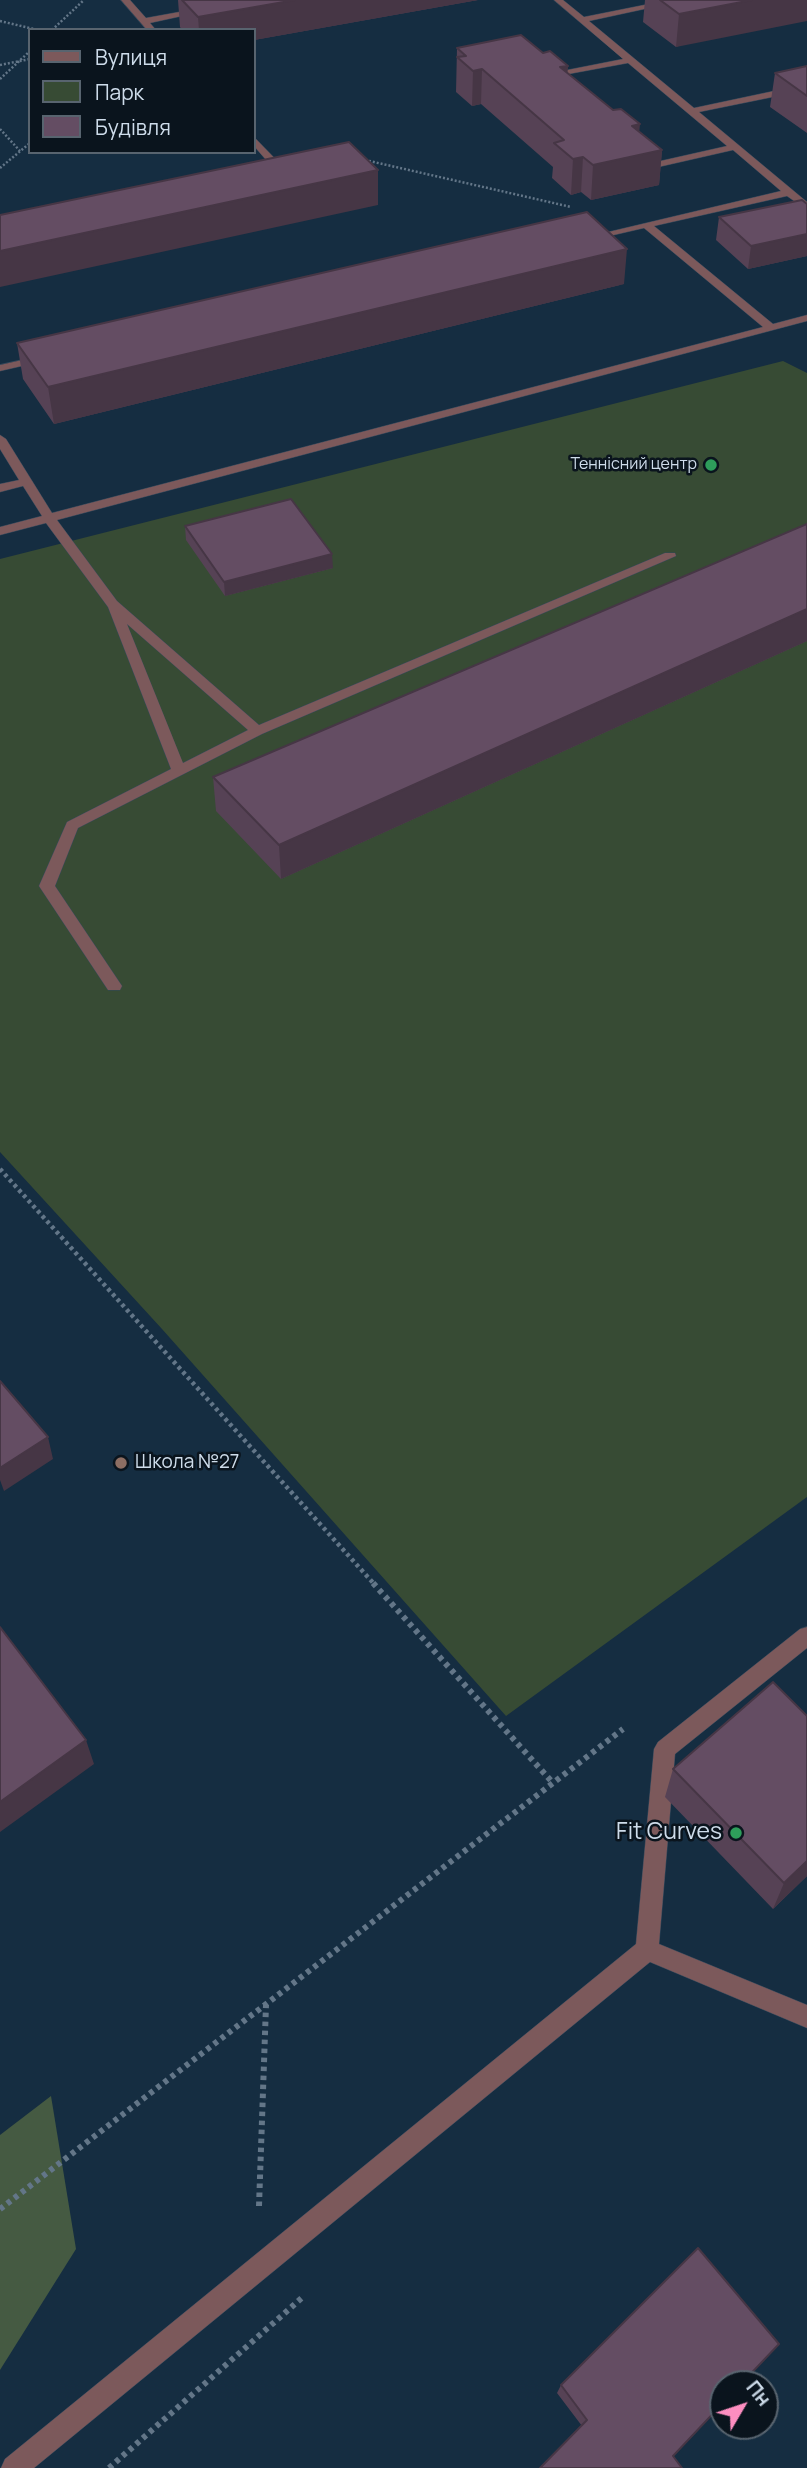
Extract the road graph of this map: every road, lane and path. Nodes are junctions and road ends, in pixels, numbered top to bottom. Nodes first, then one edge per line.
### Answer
1 (85, 0) edge
2 (125, 0) edge
3 (558, 0) edge
4 (682, 0) edge
5 (210, 9) edge
6 (582, 20) junction
7 (0, 21) edge
8 (144, 21) junction
9 (30, 28) edge
10 (54, 28) edge
11 (150, 28) edge
12 (28, 53) edge
13 (28, 59) edge
14 (631, 60) junction
15 (19, 61) junction
16 (0, 65) edge
17 (0, 79) edge
18 (561, 85) edge
19 (807, 88) edge
20 (692, 111) junction
21 (0, 129) edge
22 (256, 142) edge
23 (28, 145) edge
24 (633, 147) edge
25 (734, 147) junction
26 (20, 151) junction
27 (356, 157) edge
28 (381, 164) junction
29 (369, 167) edge
30 (0, 168) edge
31 (278, 185) edge
32 (789, 192) junction
33 (807, 207) edge
34 (647, 225) junction
35 (580, 240) edge
36 (807, 318) edge
37 (771, 328) junction
38 (54, 356) edge
39 (0, 368) edge
40 (0, 439) edge
41 (26, 482) junction
42 (0, 488) edge
43 (49, 519) junction
44 (0, 531) edge
45 (670, 556) dead end
46 (112, 604) junction
47 (257, 731) junction
48 (179, 771) junction
49 (114, 986) dead end
50 (0, 1168) edge
51 (807, 1636) edge
52 (631, 1724) dead end
53 (553, 1783) junction
54 (647, 1950) junction
55 (266, 2004) junction
56 (807, 2017) edge
57 (0, 2209) edge
58 (256, 2268) junction
59 (14, 2468) edge

1 - 10 path
2 - 8 lane
3 - 6 lane
4 - 6 lane
5 - 8 lane
6 - 14 lane
7 - 9 path
8 - 11 lane
12 - 15 path
13 - 15 path
14 - 18 lane
14 - 20 lane
15 - 16 path
15 - 17 path
19 - 20 lane
20 - 25 lane
21 - 26 path
22 - 31 lane
23 - 26 path
24 - 25 lane
25 - 32 lane
26 - 30 path
27 - 28 path
28 - 29 path
28 - 34 path
32 - 33 lane
32 - 34 lane
34 - 35 lane
34 - 37 lane
36 - 37 lane
37 - 43 lane
38 - 39 lane
40 - 41 lane
41 - 42 lane
41 - 43 lane
43 - 44 lane
43 - 46 lane
45 - 47 lane
46 - 47 lane
46 - 48 lane
47 - 48 lane
48 - 49 lane
50 - 53 path
51 - 54 lane
52 - 53 path
53 - 55 path
54 - 56 lane
54 - 58 lane
55 - 57 path
55 - 58 path
58 - 59 lane

